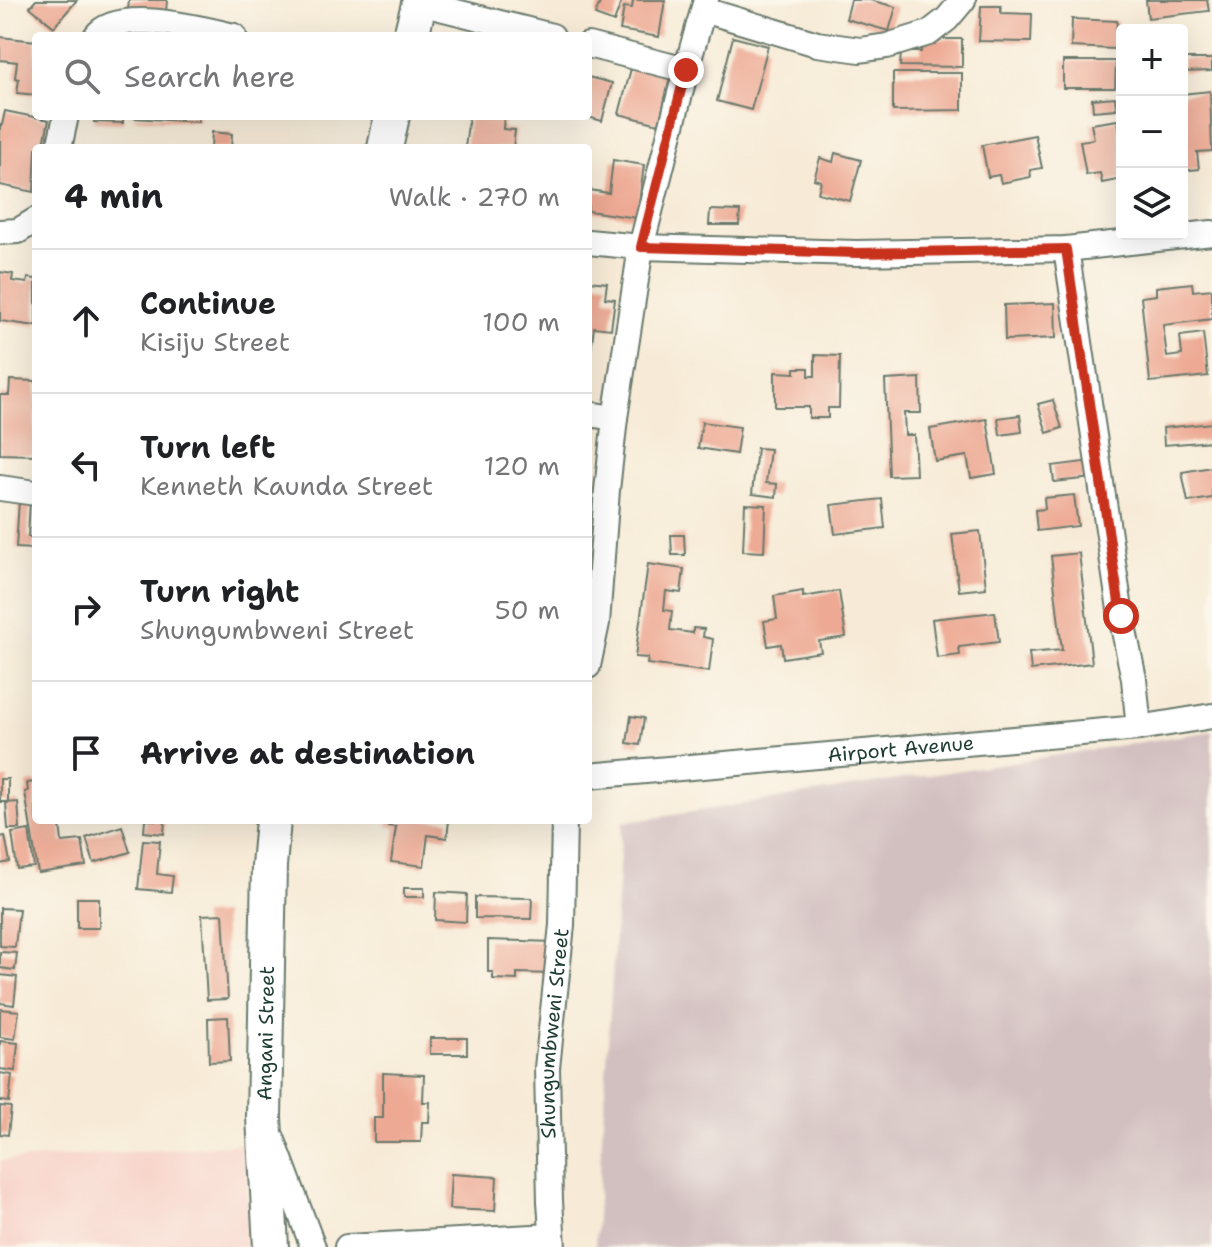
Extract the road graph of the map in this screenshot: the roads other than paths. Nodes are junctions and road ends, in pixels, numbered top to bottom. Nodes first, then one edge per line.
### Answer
1 (963, 0) edge
2 (420, 1) edge
3 (705, 5) edge
4 (179, 12) edge
5 (99, 32) edge
6 (225, 32) edge
7 (412, 32) edge
8 (537, 32) edge
9 (592, 46) edge
10 (686, 70) junction
11 (65, 120) edge
12 (391, 120) edge
13 (60, 144) edge
14 (386, 144) edge
15 (32, 222) edge
16 (0, 232) edge
17 (1212, 233) edge
18 (592, 242) edge
19 (641, 247) junction
20 (1066, 249) junction
21 (592, 415) edge
22 (615, 418) junction
23 (0, 488) edge
24 (32, 492) edge
25 (592, 647) edge
26 (1212, 716) edge
27 (1139, 728) junction
28 (592, 776) edge
29 (273, 824) edge
30 (564, 824) edge
31 (264, 1117) junction
32 (553, 1241) edge
33 (271, 1247) edge
34 (313, 1247) edge
35 (347, 1247) edge

1 - 3 street
2 - 7 street
2 - 8 street
3 - 10 street
4 - 5 street
4 - 6 street
9 - 10 street
10 - 19 street
11 - 13 street
12 - 14 street
15 - 16 street
17 - 20 street
18 - 19 street
19 - 20 street
19 - 22 street
20 - 27 street
21 - 22 street
22 - 25 street
23 - 24 street
26 - 27 street, Airport Avenue
27 - 28 street, Airport Avenue
29 - 31 street, Angani Street
30 - 32 street, Shungumbweni Street
31 - 33 street, Angani Street
31 - 34 street
32 - 35 street

